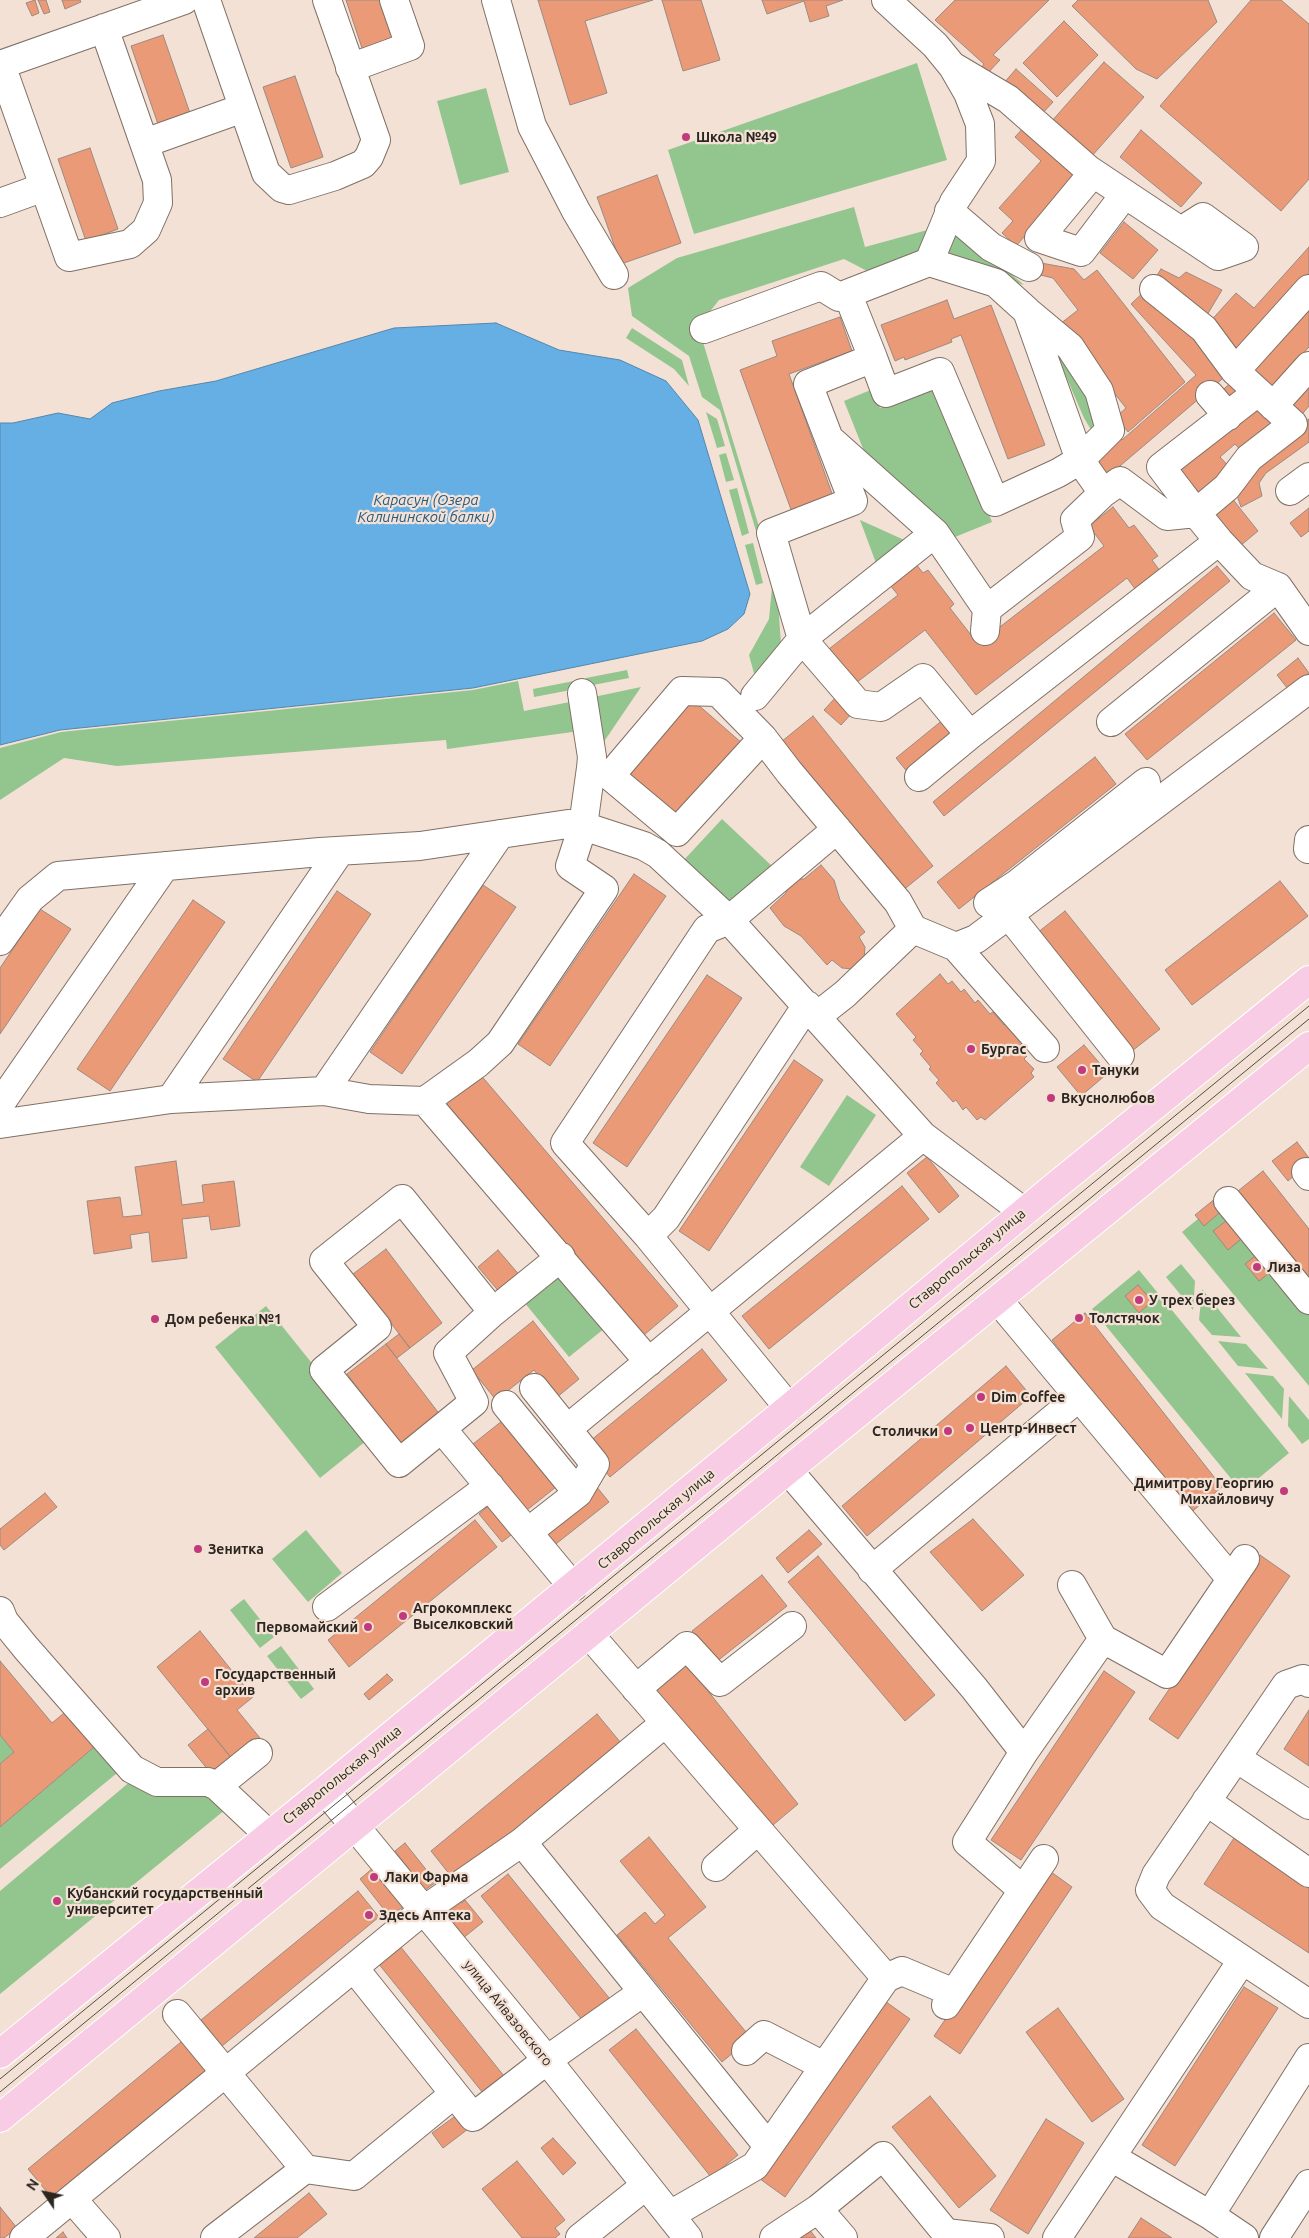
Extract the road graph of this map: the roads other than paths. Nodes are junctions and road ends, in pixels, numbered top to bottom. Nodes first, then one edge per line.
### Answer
1 (184, 0) edge
2 (206, 0) edge
3 (327, 0) edge
4 (394, 0) edge
5 (496, 0) edge
6 (886, 0) edge
7 (104, 28) junction
8 (1, 65) edge
9 (953, 67) junction
10 (350, 68) junction
11 (243, 108) junction
12 (144, 143) junction
13 (1093, 173) junction
14 (44, 187) junction
15 (1126, 194) junction
16 (0, 203) edge
17 (949, 211) junction
18 (1181, 231) dead end
19 (929, 262) junction
20 (1029, 267) dead end
21 (614, 274) dead end
22 (1154, 289) dead end
23 (1309, 289) edge
24 (848, 295) junction
25 (1027, 311) junction
26 (704, 329) dead end
27 (873, 358) junction
28 (1309, 366) edge
29 (1235, 370) junction
30 (1210, 395) dead end
31 (1262, 402) junction
32 (1228, 416) junction
33 (829, 438) junction
34 (1080, 460) junction
35 (1103, 493) junction
36 (1196, 513) junction
37 (935, 533) junction
38 (1218, 541) junction
39 (1278, 587) junction
40 (1309, 631) edge
41 (802, 639) junction
42 (1309, 689) edge
43 (582, 693) dead end
44 (755, 696) dead end
45 (1111, 722) dead end
46 (970, 735) junction
47 (763, 738) junction
48 (919, 777) dead end
49 (1146, 782) dead end
50 (1126, 812) junction
51 (583, 826) junction
52 (837, 829) junction
53 (677, 832) junction
54 (500, 834) junction
55 (340, 851) junction
56 (658, 854) junction
57 (165, 866) junction
58 (1010, 900) junction
59 (729, 920) junction
60 (913, 929) junction
61 (0, 941) edge
62 (956, 947) junction
63 (1309, 980) edge
64 (812, 1011) junction
65 (1309, 1046) edge
66 (1045, 1048) dead end
67 (1120, 1056) dead end
68 (324, 1091) junction
69 (171, 1099) junction
70 (425, 1101) junction
71 (0, 1104) edge
72 (0, 1124) edge
73 (923, 1136) junction
74 (1228, 1201) dead end
75 (1024, 1212) junction
76 (648, 1236) junction
77 (561, 1257) junction
78 (998, 1300) junction
79 (1309, 1300) edge
80 (710, 1310) junction
81 (492, 1312) junction
82 (649, 1362) junction
83 (534, 1388) dead end
84 (1079, 1397) junction
85 (506, 1405) dead end
86 (789, 1408) junction
87 (442, 1429) junction
88 (567, 1429) junction
89 (788, 1470) junction
90 (490, 1486) junction
91 (578, 1493) junction
92 (528, 1532) junction
93 (872, 1570) junction
94 (1072, 1585) dead end
95 (573, 1586) junction
96 (327, 1607) dead end
97 (0, 1611) edge
98 (792, 1626) dead end
99 (590, 1634) junction
100 (1103, 1639) junction
101 (1309, 1683) edge
102 (636, 1689) junction
103 (665, 1723) junction
104 (1024, 1752) junction
105 (258, 1753) dead end
106 (1236, 1758) junction
107 (217, 1786) junction
108 (325, 1790) junction
109 (1206, 1801) junction
110 (1309, 1805) edge
111 (355, 1827) junction
112 (758, 1830) junction
113 (269, 1835) junction
114 (522, 1842) junction
115 (1044, 1859) dead end
116 (716, 1867) dead end
117 (1309, 1874) edge
118 (1023, 1890) junction
119 (424, 1910) junction
120 (608, 1936) dead end
121 (354, 1968) junction
122 (1235, 1971) dead end
123 (886, 1978) junction
124 (643, 1992) junction
125 (1309, 2004) edge
126 (178, 2014) dead end
127 (678, 2023) dead end
128 (746, 2051) dead end
129 (0, 2054) edge
130 (1309, 2058) edge
131 (547, 2060) junction
132 (824, 2066) junction
133 (226, 2073) junction
134 (454, 2094) junction
135 (0, 2118) edge
136 (768, 2146) junction
137 (1111, 2156) junction
138 (305, 2169) junction
139 (1309, 2184) edge
140 (645, 2186) junction
141 (72, 2199) junction
142 (818, 2209) junction
143 (670, 2215) junction
144 (1210, 2215) junction
145 (24, 2238) edge
146 (106, 2238) edge
147 (215, 2238) edge
148 (580, 2238) edge
149 (688, 2238) edge
150 (774, 2238) edge
151 (843, 2238) edge
152 (990, 2238) edge
153 (1057, 2238) edge
154 (1244, 2238) edge
155 (1274, 2238) edge

1 - 7 street
2 - 11 street
3 - 10 street
4 - 10 street
5 - 21 street
6 - 9 street
7 - 8 street
7 - 12 street
8 - 14 street
9 - 13 street
9 - 17 street
10 - 11 street
11 - 12 street
12 - 14 street
13 - 15 street
13 - 15 street
14 - 16 street
15 - 18 street
17 - 19 street
17 - 20 street
19 - 24 street
19 - 25 street
22 - 29 street
23 - 29 street
24 - 26 street
24 - 27 street
25 - 34 street
25 - 34 street
27 - 33 street
27 - 34 street
28 - 31 street
29 - 31 street
30 - 32 street
31 - 32 street
31 - 36 street
32 - 36 street
33 - 37 street
33 - 41 street
34 - 35 street
35 - 36 street
35 - 37 street
36 - 38 street
37 - 41 street
38 - 39 street
38 - 46 street
39 - 40 street
39 - 45 street
41 - 44 street
41 - 46 street
42 - 50 street
43 - 51 street
46 - 48 street
47 - 52 street
47 - 53 street
47 - 53 street
49 - 50 street
50 - 58 street
51 - 54 street
51 - 56 street
51 - 70 street
52 - 59 street
52 - 60 street
53 - 56 street
54 - 55 street
54 - 68 street
55 - 57 street
55 - 69 street
56 - 59 street
57 - 61 street
57 - 71 street
58 - 62 street
58 - 67 street
59 - 64 street
59 - 76 street
60 - 62 street
60 - 64 street
62 - 66 street
63 - 75 main road, Ставропольская улица
64 - 73 street
64 - 76 street
65 - 78 main road
68 - 69 street
68 - 70 street
69 - 72 street
70 - 77 street
73 - 75 street
73 - 80 street
74 - 79 street
75 - 86 main road, Ставропольская улица
76 - 80 street
77 - 81 street
77 - 82 street
78 - 84 street
78 - 89 main road
80 - 82 street
80 - 86 street
81 - 87 street
81 - 87 street
82 - 88 street
83 - 88 street
84 - 93 street
84 - 100 street
85 - 91 street
86 - 95 main road, Ставропольская улица
87 - 90 street
88 - 91 street
89 - 93 street
89 - 99 main road
90 - 92 street
90 - 96 street
91 - 92 street
92 - 95 street
93 - 104 street
94 - 100 street
95 - 108 main road, Ставропольская улица
97 - 107 street
98 - 102 street
99 - 102 street
99 - 111 main road
100 - 104 street
101 - 106 street
102 - 103 street
103 - 112 street
103 - 114 street
104 - 118 street
105 - 107 street
106 - 109 street
106 - 110 street
107 - 113 street
108 - 111 street, улица Айвазовского
108 - 113 main road, Ставропольская улица
109 - 117 street
109 - 125 street
111 - 119 street, улица Айвазовского
111 - 135 main road
112 - 116 street
112 - 123 street
113 - 129 main road, Ставропольская улица
114 - 119 street
114 - 124 street
115 - 118 street
118 - 123 street
119 - 121 street
119 - 131 street, улица Айвазовского
120 - 127 street
121 - 133 street
121 - 134 street
122 - 137 street
123 - 132 street
124 - 131 street
124 - 136 street
126 - 133 street
128 - 132 street
130 - 144 street
131 - 134 street
131 - 140 street, улица Айвазовского
132 - 136 street
133 - 138 street
133 - 141 street
134 - 138 street
136 - 143 street
137 - 144 street
137 - 153 street
138 - 147 street
139 - 155 street
140 - 143 street, улица Айвазовского
140 - 148 street
141 - 145 street
141 - 146 street
142 - 150 street
142 - 151 street
142 - 152 street
143 - 149 street, улица Айвазовского
144 - 154 street

